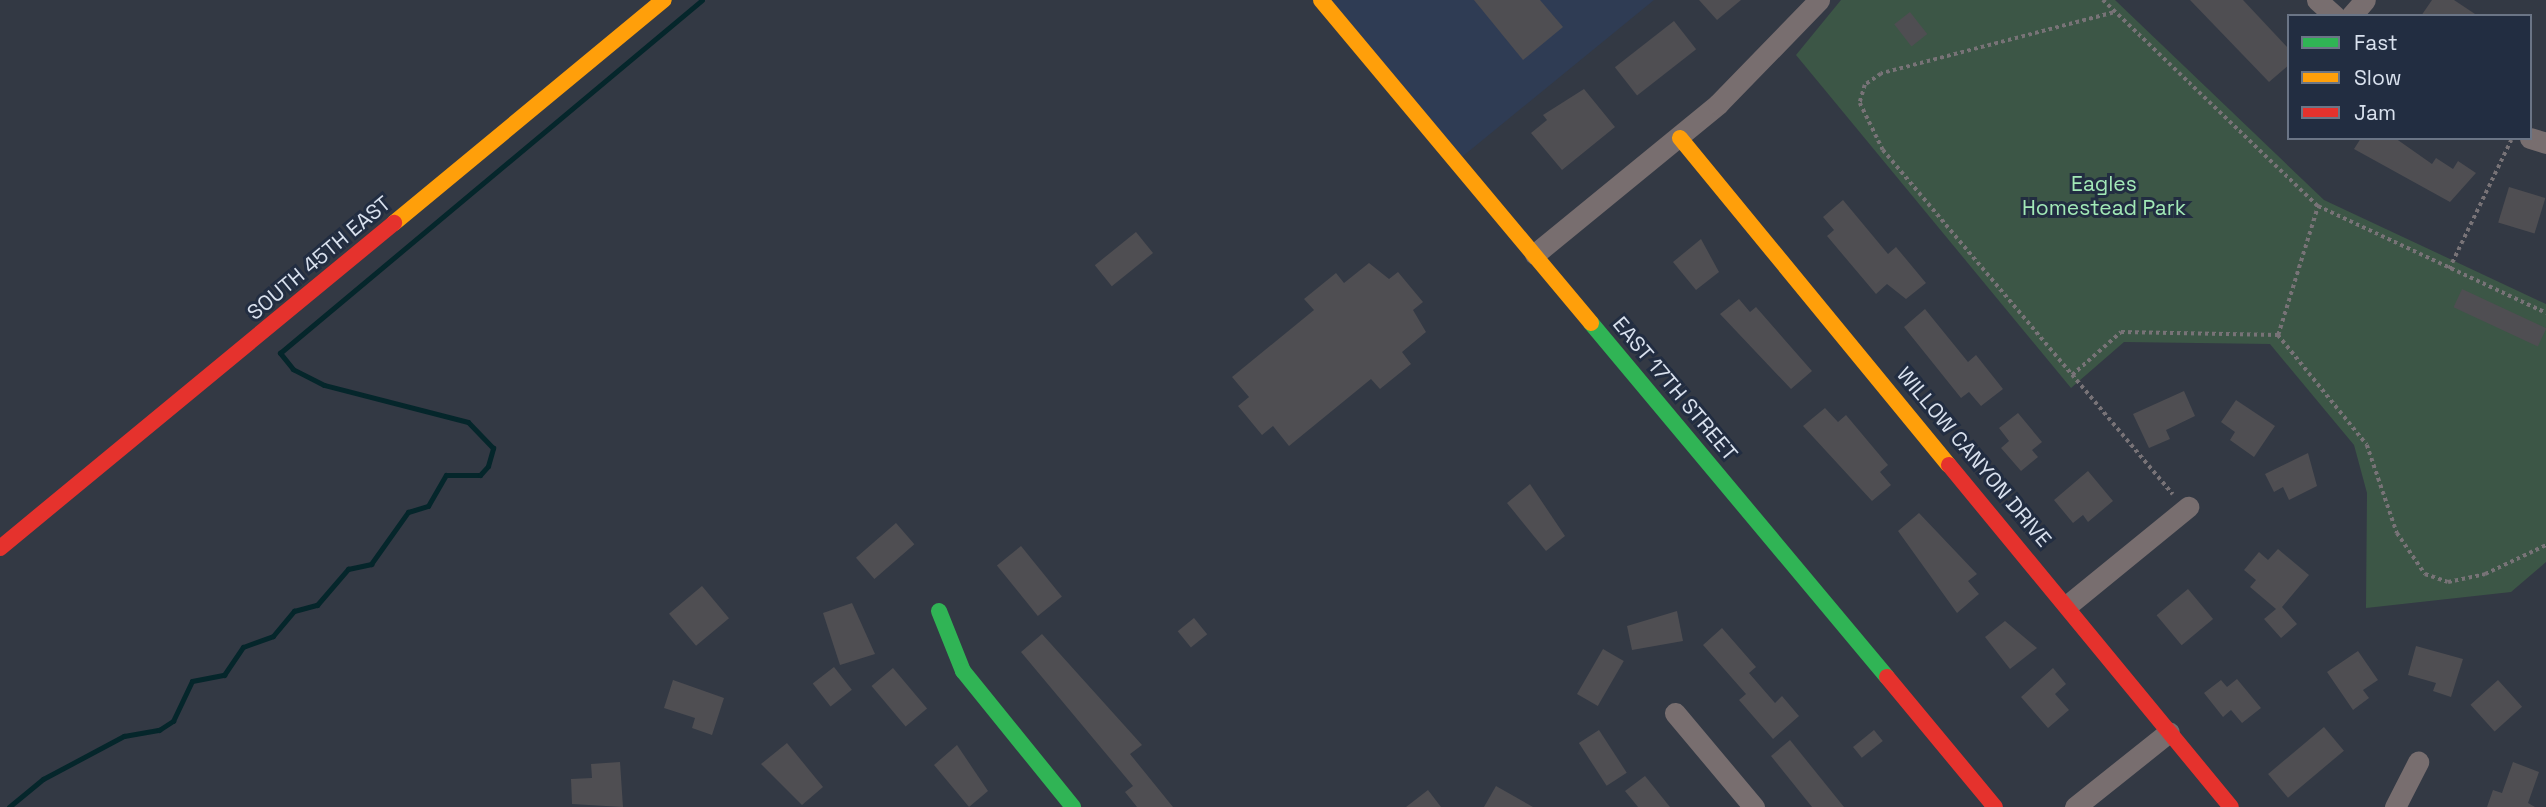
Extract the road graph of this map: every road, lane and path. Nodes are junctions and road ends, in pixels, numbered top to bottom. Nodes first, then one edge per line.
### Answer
1 (664, 0) edge
2 (1321, 0) edge
3 (1819, 0) edge
4 (2103, 0) edge
5 (2317, 0) edge
6 (2365, 0) edge
7 (2113, 13) junction
8 (2333, 14) edge
9 (2353, 14) edge
10 (1680, 138) junction
11 (2510, 140) edge
12 (2318, 206) junction
13 (1535, 254) junction
14 (2449, 269) junction
15 (2546, 313) edge
16 (2278, 335) junction
17 (2072, 375) junction
18 (2188, 507) joint
19 (2546, 545) edge
20 (0, 548) edge
21 (2069, 604) junction
22 (939, 611) dead end
23 (1675, 713) dead end
24 (2169, 732) junction
25 (2418, 762) dead end
26 (1073, 807) edge
27 (1754, 807) edge
28 (1995, 807) edge
29 (2075, 807) edge
30 (2231, 807) edge
31 (2395, 807) edge

1 - 20 main road, SOUTH 45TH EAST
2 - 13 main road, EAST 17TH STREET
3 - 10 street
4 - 7 path
5 - 8 street
6 - 9 street
7 - 12 path
7 - 17 path
10 - 13 street
10 - 21 main road, WILLOW CANYON DRIVE
11 - 14 path
12 - 14 path
12 - 16 path
13 - 28 main road, EAST 17TH STREET
14 - 15 path
16 - 17 path
16 - 19 path
17 - 18 path
18 - 21 street
21 - 24 main road, WILLOW CANYON DRIVE
22 - 26 main road
23 - 27 street
24 - 29 street
24 - 30 main road, WILLOW CANYON DRIVE
25 - 31 street

